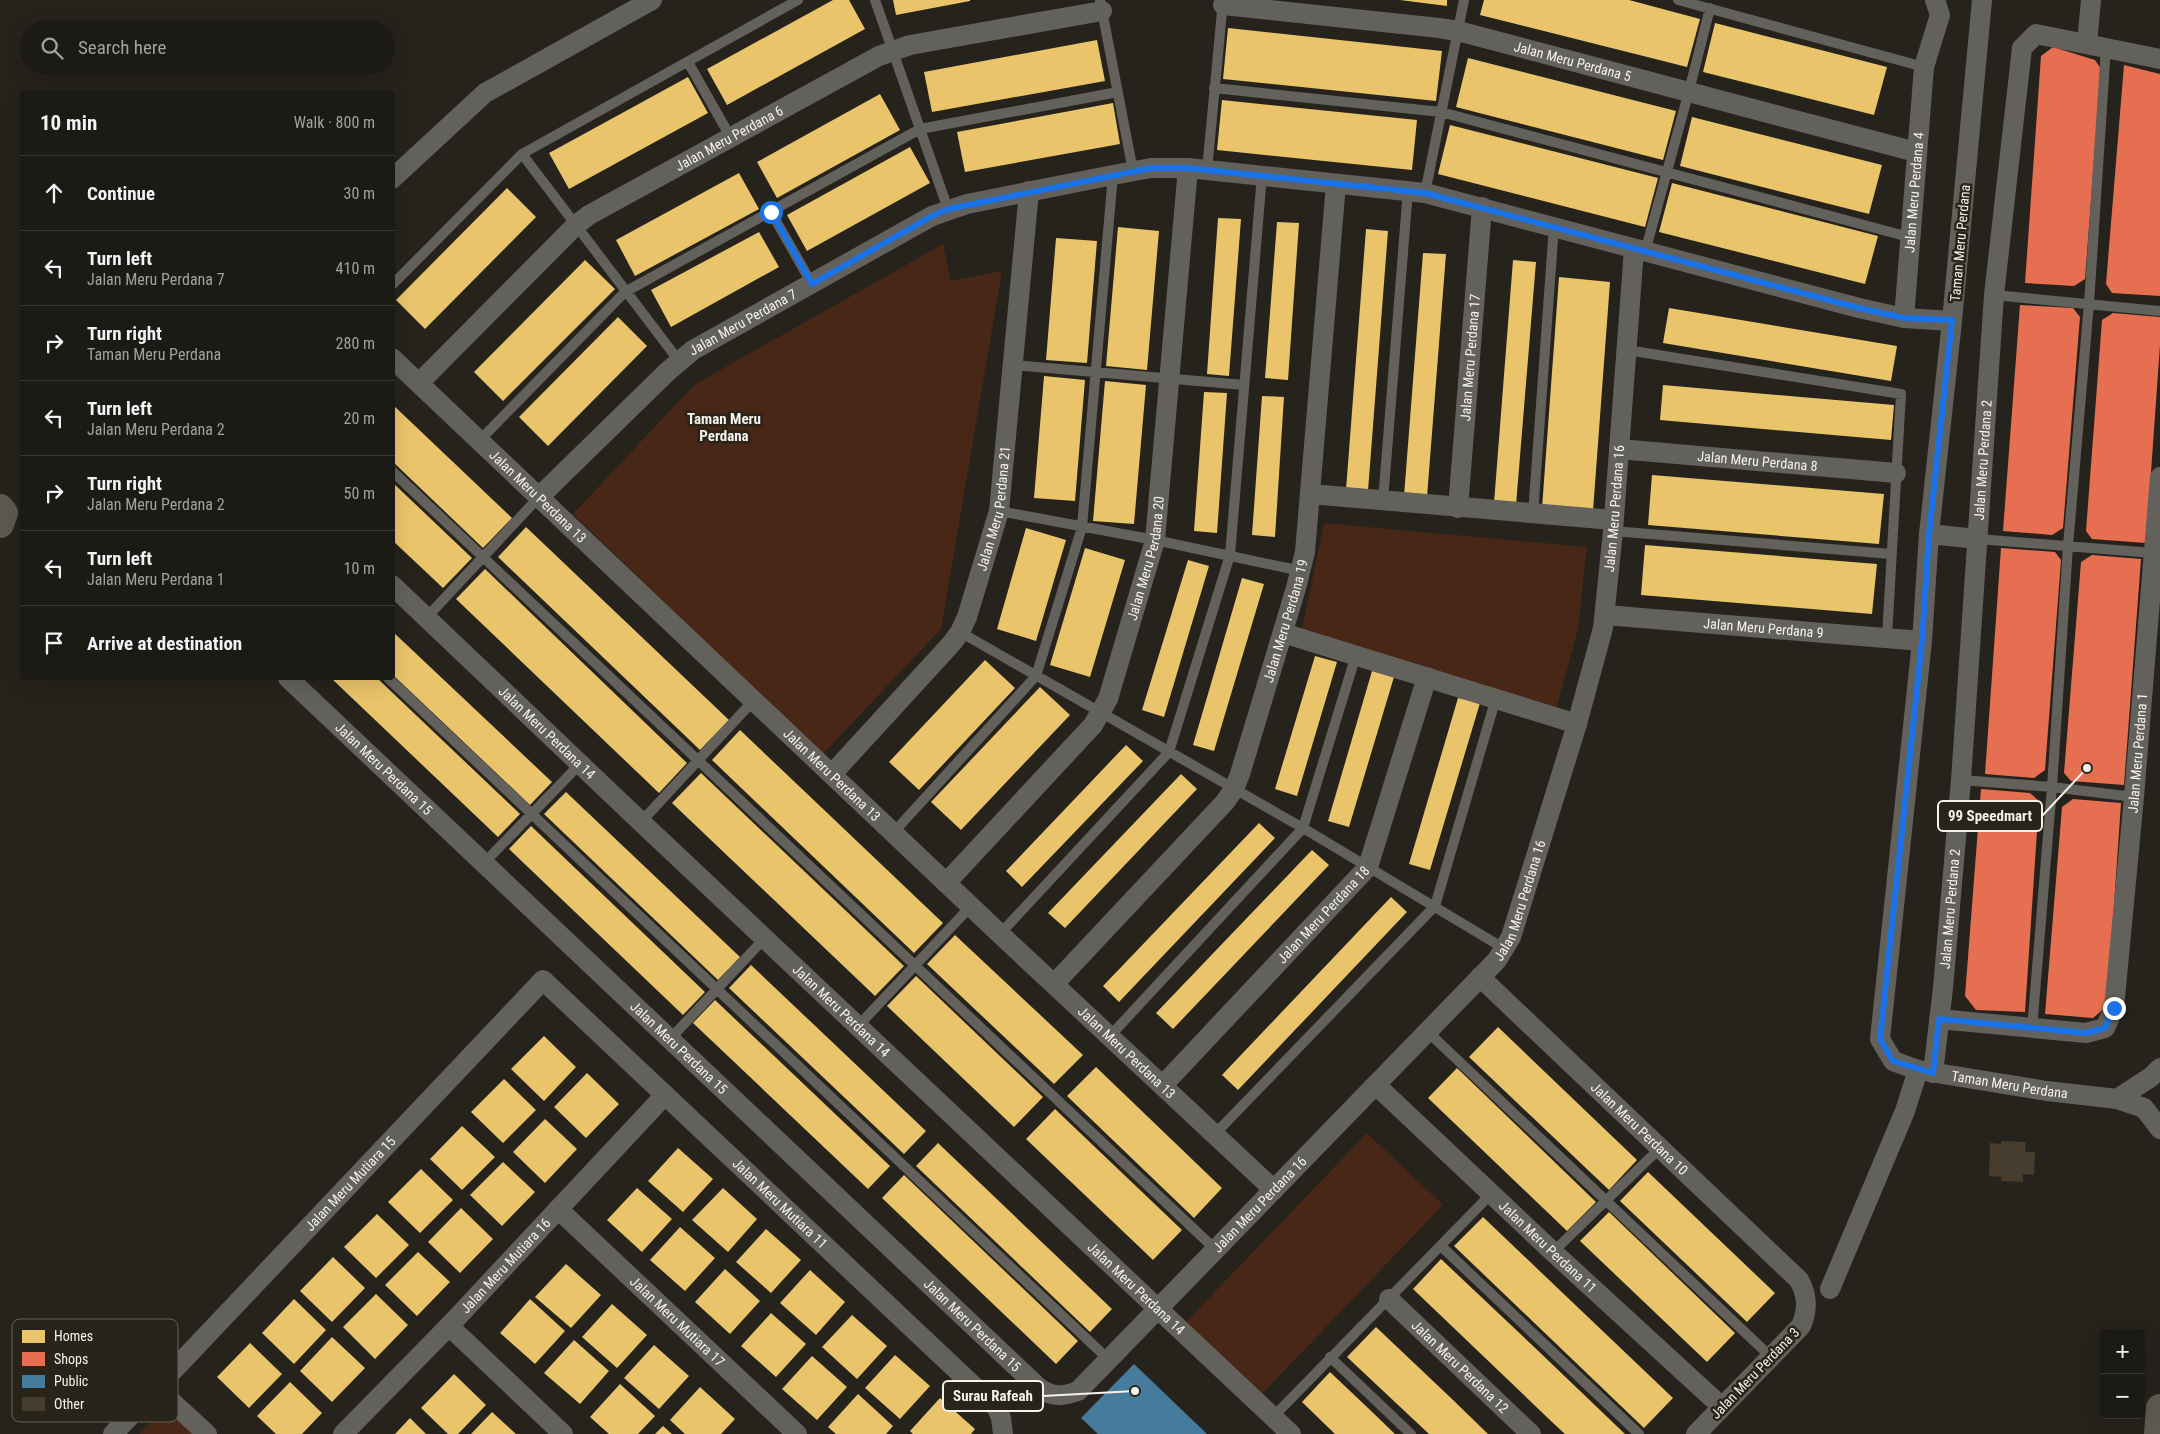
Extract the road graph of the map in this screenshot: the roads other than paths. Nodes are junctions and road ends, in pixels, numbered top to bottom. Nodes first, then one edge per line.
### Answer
1 (652, 0) edge
2 (798, 0) edge
3 (875, 0) edge
4 (1464, 0) edge
5 (1678, 0) edge
6 (1935, 0) edge
7 (1982, 0) edge
8 (2092, 0) edge
9 (1223, 2) edge
10 (1101, 5) edge
11 (1710, 8) junction
12 (1458, 32) junction
13 (2087, 43) junction
14 (2106, 47) junction
15 (894, 50) junction
16 (2160, 59) edge
17 (688, 62) junction
18 (1924, 67) junction
19 (1214, 88) junction
20 (1689, 91) junction
21 (1118, 92) junction
22 (1441, 112) junction
23 (920, 129) junction
24 (731, 138) junction
25 (1916, 152) junction
26 (522, 154) junction
27 (1197, 169) junction
28 (1133, 171) junction
29 (1666, 172) junction
30 (1113, 175) junction
31 (1262, 175) junction
32 (395, 176) edge
33 (1336, 184) junction
34 (1029, 191) junction
35 (1416, 192) junction
36 (1482, 208) junction
37 (948, 209) junction
38 (771, 212) junction
39 (576, 225) junction
40 (1554, 226) junction
41 (1909, 237) junction
42 (1639, 250) junction
43 (395, 282) edge
44 (812, 284) junction
45 (625, 292) junction
46 (1994, 295) junction
47 (2089, 303) junction
48 (2160, 311) edge
49 (1904, 318) junction
50 (1952, 320) junction
51 (1627, 350) junction
52 (395, 361) edge
53 (679, 361) junction
54 (1014, 365) junction
55 (1097, 372) junction
56 (1170, 378) junction
57 (419, 383) junction
58 (1244, 385) junction
59 (479, 441) junction
60 (1619, 449) junction
61 (1896, 473) junction
62 (395, 474) edge
63 (2160, 478) edge
64 (1310, 494) junction
65 (539, 497) junction
66 (1384, 501) junction
67 (1458, 508) junction
68 (999, 511) junction
69 (1533, 514) junction
70 (1613, 526) junction
71 (1082, 527) junction
72 (1929, 534) junction
73 (1978, 539) junction
74 (1155, 540) junction
75 (2068, 546) junction
76 (2153, 552) junction
77 (1891, 554) junction
78 (1230, 555) junction
79 (483, 556) junction
80 (1301, 571) junction
81 (395, 588) edge
82 (1606, 615) junction
83 (427, 618) junction
84 (960, 632) junction
85 (1283, 633) junction
86 (1887, 637) junction
87 (1922, 641) junction
88 (1356, 655) junction
89 (1036, 676) junction
90 (1427, 677) junction
91 (290, 680) edge
92 (390, 680) edge
93 (1496, 698) junction
94 (754, 700) junction
95 (1101, 714) junction
96 (1577, 724) junction
97 (1169, 752) junction
98 (698, 762) junction
99 (580, 764) junction
100 (832, 774) junction
101 (1961, 780) junction
102 (2052, 787) junction
103 (1234, 789) junction
104 (2134, 797) junction
105 (532, 814) junction
106 (641, 822) junction
107 (1303, 828) junction
108 (893, 833) junction
109 (484, 863) junction
110 (1368, 867) junction
111 (946, 883) junction
112 (971, 906) junction
113 (1435, 906) junction
114 (1000, 934) junction
115 (765, 938) junction
116 (1505, 949) junction
117 (916, 966) junction
118 (1480, 977) junction
119 (543, 980) joint
120 (1055, 983) junction
121 (717, 990) junction
122 (1939, 1019) junction
123 (858, 1026) junction
124 (2032, 1029) junction
125 (1428, 1032) junction
126 (1110, 1036) junction
127 (670, 1039) junction
128 (2160, 1068) edge
129 (1925, 1072) junction
130 (1163, 1085) junction
131 (1376, 1085) junction
132 (665, 1095) junction
133 (2118, 1099) junction
134 (2160, 1129) edge
135 (1214, 1135) junction
136 (1660, 1148) junction
137 (1274, 1190) junction
138 (1492, 1193) junction
139 (1606, 1200) junction
140 (558, 1209) junction
141 (1441, 1246) junction
142 (1215, 1249) junction
143 (1553, 1252) junction
144 (1799, 1280) joint
145 (1830, 1289) dead end
146 (1389, 1299) junction
147 (1158, 1308) junction
148 (449, 1326) junction
149 (1330, 1357) junction
150 (1771, 1357) junction
151 (1108, 1360) junction
152 (178, 1367) edge
153 (1078, 1391) joint
154 (178, 1407) edge
155 (1722, 1407) junction
156 (2160, 1408) edge
157 (1273, 1417) junction
158 (125, 1422) edge
159 (113, 1434) edge
160 (206, 1434) edge
161 (343, 1434) edge
162 (563, 1434) edge
163 (797, 1434) edge
164 (1003, 1434) edge
165 (1291, 1434) edge
166 (1411, 1434) edge
167 (1531, 1434) edge
168 (1639, 1434) edge
169 (1696, 1434) edge
170 (2158, 1434) edge

1 - 32 street
2 - 17 lane
3 - 15 lane
4 - 12 lane
5 - 11 lane
6 - 18 street, Jalan Meru Perdana 4
7 - 50 street, Taman Meru Perdana
8 - 13 street
9 - 12 street, Jalan Meru Perdana 5
9 - 19 lane
10 - 15 street, Jalan Meru Perdana 6
10 - 21 lane
11 - 18 lane
11 - 20 lane
12 - 20 street, Jalan Meru Perdana 5
12 - 22 lane
13 - 14 street, Jalan Meru Perdana 2
13 - 46 street, Jalan Meru Perdana 2
14 - 16 street, Jalan Meru Perdana 2
14 - 47 lane
15 - 23 lane
15 - 24 street, Jalan Meru Perdana 6
17 - 24 lane
17 - 26 lane
18 - 25 street, Jalan Meru Perdana 4
19 - 22 lane
19 - 27 lane
20 - 25 street, Jalan Meru Perdana 5
20 - 29 lane
21 - 23 lane
21 - 28 lane
22 - 29 lane
22 - 35 lane
23 - 37 lane
23 - 38 lane
24 - 39 street, Jalan Meru Perdana 6
25 - 41 street, Jalan Meru Perdana 4
26 - 39 lane
26 - 43 lane
27 - 28 street, Jalan Meru Perdana 7
27 - 31 street, Jalan Meru Perdana 7
27 - 56 street, Jalan Meru Perdana 20
28 - 30 street, Jalan Meru Perdana 7
29 - 41 lane
29 - 42 lane
30 - 34 street, Jalan Meru Perdana 7
30 - 55 lane
31 - 33 street, Jalan Meru Perdana 7
31 - 58 lane
33 - 35 street, Jalan Meru Perdana 7
33 - 64 street, Jalan Meru Perdana 19
34 - 37 street, Jalan Meru Perdana 7
34 - 54 street, Jalan Meru Perdana 21
35 - 36 street, Jalan Meru Perdana 7
35 - 66 lane
36 - 40 street, Jalan Meru Perdana 7
36 - 67 street, Jalan Meru Perdana 17
37 - 44 street, Jalan Meru Perdana 7
38 - 44 lane
38 - 45 lane
39 - 45 lane
39 - 57 street, Jalan Meru Perdana 6
40 - 42 street, Jalan Meru Perdana 7
40 - 69 lane
41 - 49 street, Jalan Meru Perdana 4
42 - 49 street, Jalan Meru Perdana 7
42 - 51 street, Jalan Meru Perdana 16
44 - 53 street, Jalan Meru Perdana 7
45 - 53 lane
45 - 59 lane
46 - 47 lane
46 - 73 street, Jalan Meru Perdana 2
47 - 48 lane
47 - 75 lane
49 - 50 street, Jalan Meru Perdana 7
50 - 72 street, Taman Meru Perdana
51 - 60 street, Jalan Meru Perdana 16
51 - 61 lane
52 - 57 street, Jalan Meru Perdana 13
53 - 65 street, Jalan Meru Perdana 7
54 - 55 lane
54 - 68 street, Jalan Meru Perdana 21
55 - 56 lane
55 - 71 lane
56 - 58 lane
56 - 74 street, Jalan Meru Perdana 20
57 - 59 street, Jalan Meru Perdana 13
58 - 78 lane
59 - 65 street, Jalan Meru Perdana 13
60 - 61 street, Jalan Meru Perdana 8
60 - 70 street, Jalan Meru Perdana 16
61 - 77 lane
62 - 79 lane
63 - 76 street, Jalan Meru Perdana 1
64 - 66 street
64 - 80 street, Jalan Meru Perdana 19
65 - 79 lane
65 - 94 street, Jalan Meru Perdana 13
66 - 67 street
67 - 69 street
68 - 71 lane
68 - 84 street, Jalan Meru Perdana 21
69 - 70 street
70 - 77 lane
70 - 82 street, Jalan Meru Perdana 16
71 - 74 lane
71 - 89 lane
72 - 73 street
72 - 87 street, Taman Meru Perdana
73 - 75 lane
73 - 101 street, Jalan Meru Perdana 2
74 - 78 lane
74 - 95 street, Jalan Meru Perdana 20
75 - 76 lane
75 - 102 lane
76 - 104 street, Jalan Meru Perdana 1
77 - 86 lane
78 - 80 lane
78 - 97 lane
79 - 83 lane
79 - 98 lane
80 - 85 street, Jalan Meru Perdana 19
81 - 83 street, Jalan Meru Perdana 14
82 - 86 street, Jalan Meru Perdana 9
82 - 96 street, Jalan Meru Perdana 16
83 - 99 street, Jalan Meru Perdana 14
84 - 89 lane
84 - 100 street, Jalan Meru Perdana 21
85 - 88 street
85 - 103 street, Jalan Meru Perdana 19
86 - 87 street, Jalan Meru Perdana 9
87 - 129 street, Taman Meru Perdana
88 - 90 street
88 - 107 lane
89 - 95 lane
89 - 108 lane
90 - 93 street
90 - 110 street, Jalan Meru Perdana 18
91 - 109 street, Jalan Meru Perdana 15
92 - 105 lane
93 - 96 street
93 - 113 lane
94 - 98 lane
94 - 100 street, Jalan Meru Perdana 13
95 - 97 lane
95 - 111 street, Jalan Meru Perdana 20
96 - 116 street, Jalan Meru Perdana 16
97 - 103 lane
97 - 114 lane
98 - 106 lane
98 - 117 lane
99 - 105 lane
99 - 106 street, Jalan Meru Perdana 14
100 - 108 street, Jalan Meru Perdana 13
101 - 102 lane
101 - 122 street, Jalan Meru Perdana 2
102 - 104 lane
102 - 124 lane
103 - 107 lane
103 - 120 street, Jalan Meru Perdana 19
104 - 124 street, Jalan Meru Perdana 1
105 - 109 lane
105 - 121 lane
106 - 115 street, Jalan Meru Perdana 14
107 - 110 lane
107 - 126 lane
108 - 111 street, Jalan Meru Perdana 13
109 - 127 street, Jalan Meru Perdana 15
110 - 113 lane
110 - 130 street, Jalan Meru Perdana 18
111 - 112 street, Jalan Meru Perdana 13
112 - 114 street, Jalan Meru Perdana 13
112 - 117 lane
113 - 116 lane
113 - 135 lane
114 - 120 street, Jalan Meru Perdana 13
115 - 121 lane
115 - 123 street, Jalan Meru Perdana 14
116 - 118 street, Jalan Meru Perdana 16
117 - 123 lane
117 - 142 lane
118 - 125 street, Jalan Meru Perdana 16
118 - 136 street, Jalan Meru Perdana 10
119 - 132 street, Jalan Meru Mutiara 11
119 - 152 street, Jalan Meru Mutiara 15
120 - 126 street, Jalan Meru Perdana 13
121 - 127 lane
121 - 151 lane
122 - 124 street
122 - 129 street, Jalan Meru Perdana 2
123 - 147 street, Jalan Meru Perdana 14
125 - 131 street, Jalan Meru Perdana 16
125 - 139 lane
126 - 130 street, Jalan Meru Perdana 13
127 - 153 street, Jalan Meru Perdana 15
128 - 133 street
129 - 133 street, Taman Meru Perdana
129 - 145 street, Jalan Meru Perdana 2
130 - 135 street, Jalan Meru Perdana 13
131 - 137 street, Jalan Meru Perdana 16
131 - 138 street, Jalan Meru Perdana 11
132 - 140 street, Jalan Meru Mutiara 16
132 - 164 street, Jalan Meru Mutiara 11
133 - 134 street, Taman Meru Perdana
135 - 137 street, Jalan Meru Perdana 13
136 - 139 lane
136 - 144 street, Jalan Meru Perdana 10
137 - 142 street, Jalan Meru Perdana 16
138 - 141 lane
138 - 143 street, Jalan Meru Perdana 11
139 - 143 lane
139 - 150 lane
140 - 148 street, Jalan Meru Mutiara 16
140 - 163 street, Jalan Meru Mutiara 17
141 - 146 lane
141 - 168 lane
142 - 147 street, Jalan Meru Perdana 16
143 - 155 street, Jalan Meru Perdana 11
144 - 150 street, Jalan Meru Perdana 3
146 - 149 lane
146 - 167 street, Jalan Meru Perdana 12
147 - 151 street, Jalan Meru Perdana 16
147 - 157 street, Jalan Meru Perdana 14
148 - 161 street, Jalan Meru Mutiara 16
148 - 162 street
149 - 157 lane
149 - 166 lane
150 - 155 street, Jalan Meru Perdana 3
151 - 153 street, Jalan Meru Perdana 16
154 - 160 street
155 - 169 street, Jalan Meru Perdana 3
156 - 170 main road
157 - 165 street, Jalan Meru Perdana 14
158 - 159 street, Jalan Meru Mutiara 15

